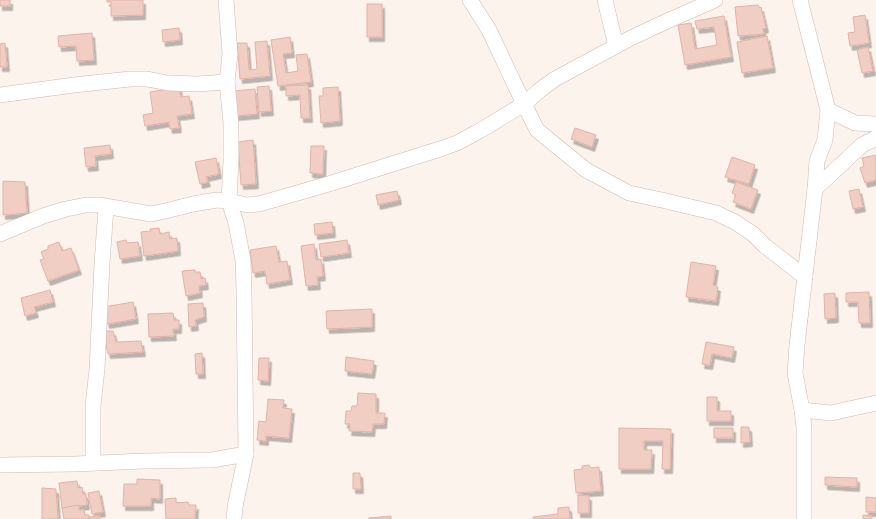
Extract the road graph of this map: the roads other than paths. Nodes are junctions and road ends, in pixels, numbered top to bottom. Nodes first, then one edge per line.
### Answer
1 (226, 0) edge
2 (470, 0) edge
3 (605, 0) edge
4 (715, 0) edge
5 (800, 0) edge
6 (616, 46) junction
7 (227, 82) junction
8 (0, 95) edge
9 (524, 104) junction
10 (828, 110) junction
11 (876, 124) edge
12 (876, 138) edge
13 (815, 189) junction
14 (229, 201) junction
15 (106, 207) junction
16 (0, 234) edge
17 (804, 277) junction
18 (876, 403) edge
19 (802, 410) junction
20 (246, 454) junction
21 (93, 463) junction
22 (0, 465) edge
23 (234, 519) edge
24 (804, 519) edge

1 - 7 street
2 - 9 street
3 - 6 street
4 - 6 street
5 - 10 street
6 - 9 street
7 - 8 street
7 - 14 street
9 - 14 street
9 - 17 street
10 - 11 street
10 - 13 street
12 - 13 street
13 - 17 street
14 - 15 street
14 - 20 street
15 - 16 street
15 - 21 street
17 - 19 street
18 - 19 street
19 - 24 street
20 - 21 street
20 - 23 street
21 - 22 street

